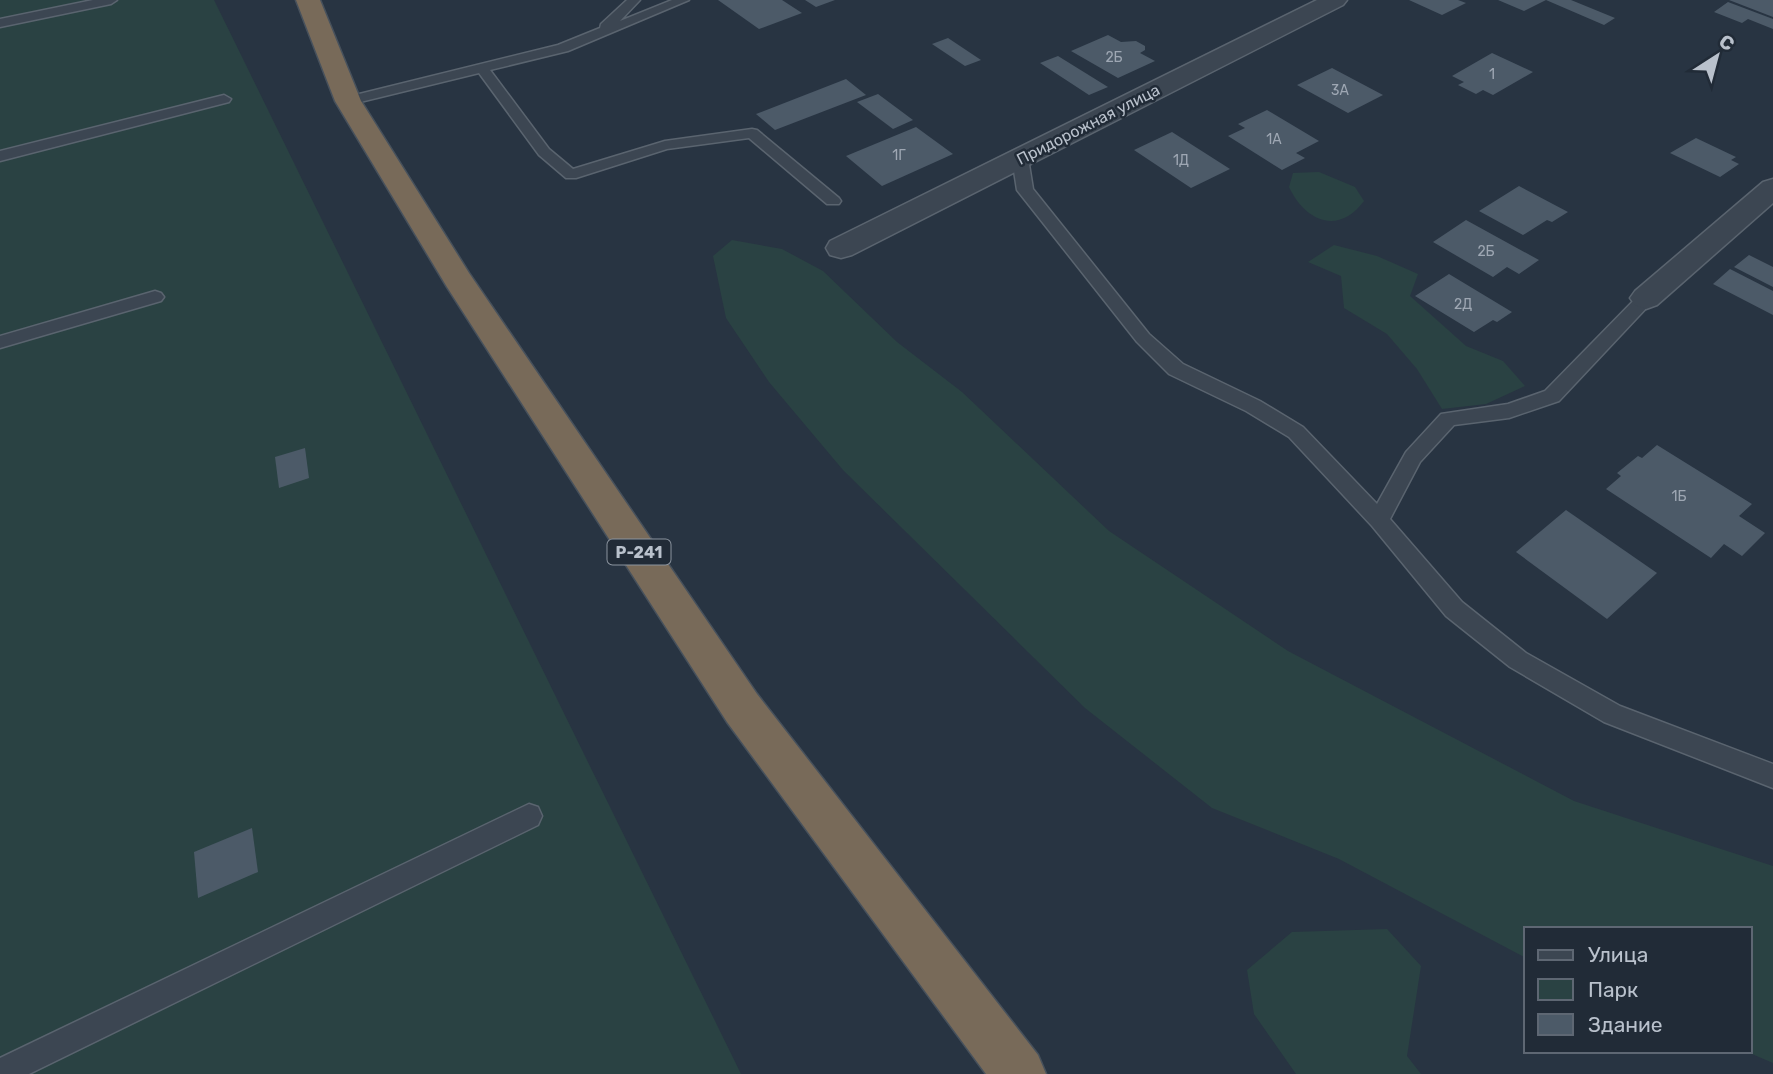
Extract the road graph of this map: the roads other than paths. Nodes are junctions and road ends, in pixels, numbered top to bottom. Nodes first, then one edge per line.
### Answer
1 (111, 0) edge
2 (308, 0) edge
3 (634, 0) edge
4 (683, 0) edge
5 (1335, 0) edge
6 (0, 23) edge
7 (597, 35) junction
8 (482, 68) junction
9 (224, 99) dead end
10 (348, 102) junction
11 (0, 156) edge
12 (1020, 158) junction
13 (1773, 188) edge
14 (833, 201) dead end
15 (842, 248) dead end
16 (155, 297) dead end
17 (1646, 298) joint
18 (0, 342) edge
19 (1379, 520) junction
20 (1773, 776) edge
21 (529, 816) dead end
22 (0, 1073) edge
23 (1019, 1074) edge

1 - 6 lane
2 - 10 highway, Р-241
3 - 7 lane
4 - 7 lane
5 - 12 street, Придорожная улица
7 - 8 lane
8 - 10 lane
8 - 14 lane
9 - 11 lane
10 - 23 highway, Р-241
12 - 15 street, Придорожная улица
12 - 19 lane
13 - 17 street
16 - 18 lane
17 - 19 lane
19 - 20 lane
21 - 22 lane

